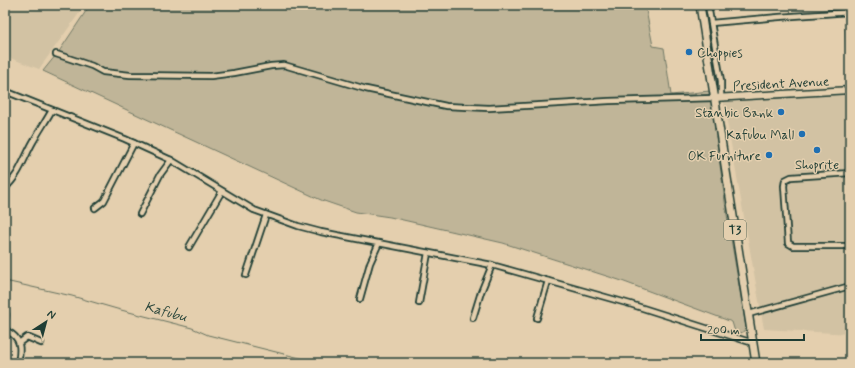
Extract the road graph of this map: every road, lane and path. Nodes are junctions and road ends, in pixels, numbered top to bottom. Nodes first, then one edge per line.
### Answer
1 (700, 5) edge
2 (708, 5) edge
3 (849, 12) edge
4 (711, 23) junction
5 (850, 48) edge
6 (56, 54) dead end
7 (850, 90) edge
8 (5, 91) edge
9 (717, 98) junction
10 (52, 110) junction
11 (134, 143) junction
12 (171, 160) junction
13 (850, 174) edge
14 (5, 188) edge
15 (222, 191) junction
16 (95, 208) dead end
17 (140, 214) dead end
18 (266, 216) junction
19 (379, 243) junction
20 (850, 246) edge
21 (189, 247) dead end
22 (428, 253) junction
23 (492, 265) junction
24 (246, 275) dead end
25 (548, 281) junction
26 (850, 286) edge
27 (360, 299) dead end
28 (418, 303) dead end
29 (749, 314) junction
30 (473, 318) dead end
31 (537, 318) dead end
32 (6, 331) edge
33 (19, 343) junction
34 (41, 343) dead end
35 (753, 343) junction
36 (18, 363) edge
37 (756, 363) edge

1 - 9 highway, T3
2 - 4 street
3 - 4 street
3 - 5 street
4 - 9 street
6 - 9 street
7 - 9 main road, President Avenue
8 - 10 street
9 - 29 highway, T3
10 - 11 street
10 - 14 street
11 - 12 street
11 - 16 street
12 - 15 street
12 - 17 street
13 - 20 street
15 - 18 street
15 - 21 street
18 - 19 street
18 - 24 street
19 - 22 street
19 - 27 street
22 - 23 street
22 - 28 street
23 - 25 street
23 - 30 street
25 - 31 street
25 - 35 street
26 - 29 street
29 - 35 highway, T3
32 - 33 street
33 - 34 street
33 - 36 street
35 - 37 highway, T3

